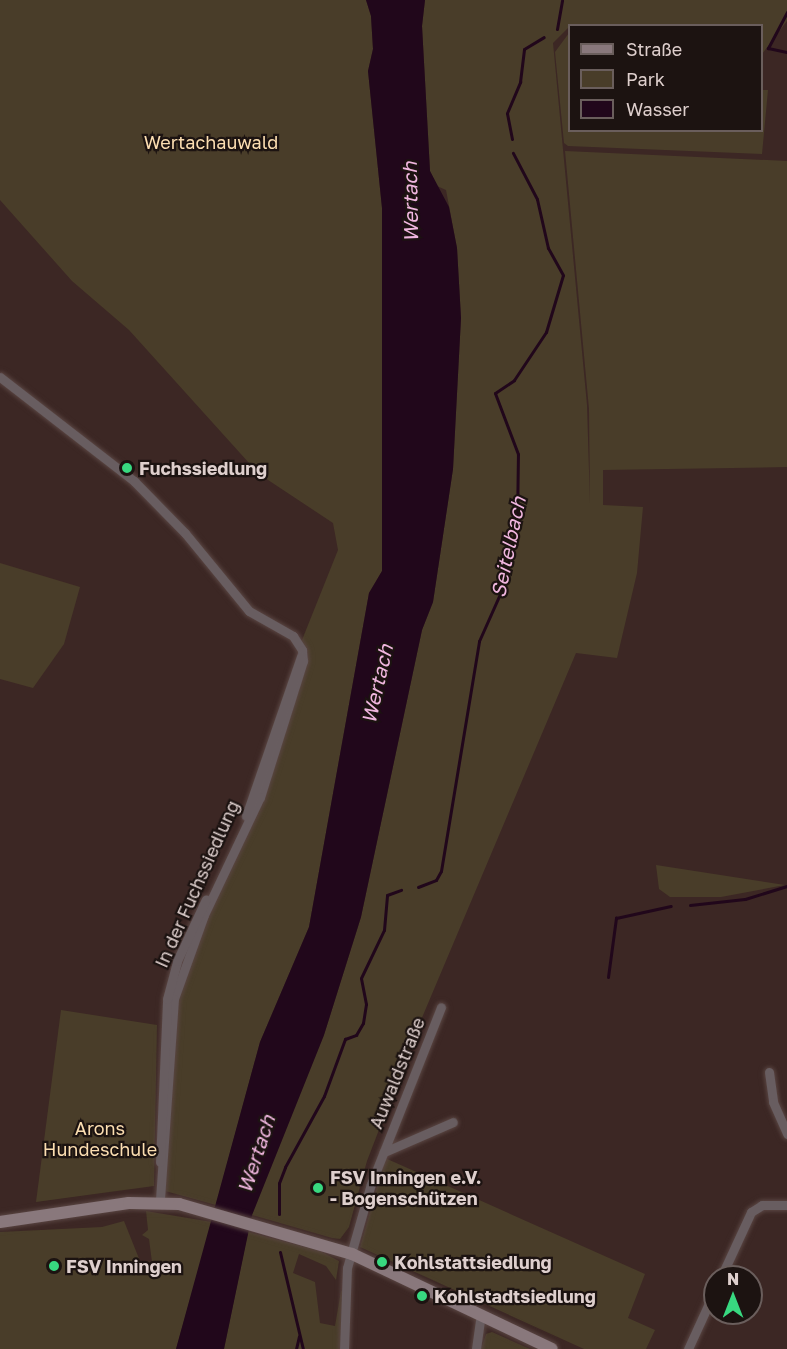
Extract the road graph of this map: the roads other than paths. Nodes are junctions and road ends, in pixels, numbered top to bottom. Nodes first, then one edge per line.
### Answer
1 (0, 377) edge
2 (441, 1007) dead end
3 (769, 1072) dead end
4 (453, 1122) dead end
5 (787, 1134) edge
6 (384, 1152) junction
7 (160, 1201) junction
8 (787, 1205) edge
9 (0, 1222) edge
10 (352, 1254) junction
11 (727, 1265) edge
12 (481, 1315) junction
13 (703, 1315) edge
14 (344, 1349) edge
15 (476, 1349) edge
16 (552, 1349) edge
17 (687, 1349) edge

1 - 7 street, In der Fuchssiedlung
2 - 6 street, Auwaldstraße
3 - 5 street
4 - 6 street, Auwaldstraße
6 - 10 street, Auwaldstraße
7 - 9 street
7 - 10 street
8 - 11 street
10 - 12 street
10 - 14 street, Auwaldstraße
12 - 15 street
12 - 16 street
13 - 17 street

